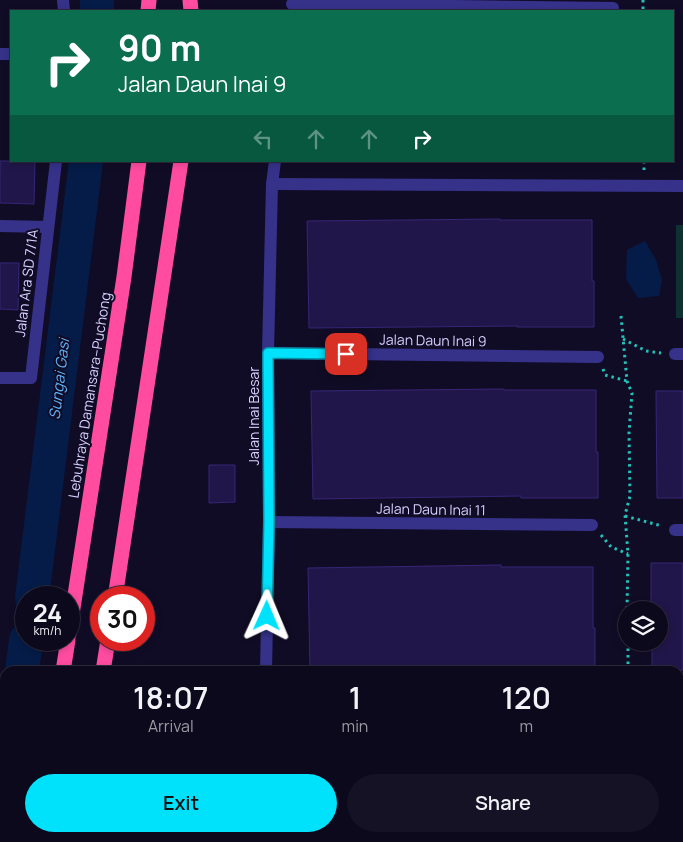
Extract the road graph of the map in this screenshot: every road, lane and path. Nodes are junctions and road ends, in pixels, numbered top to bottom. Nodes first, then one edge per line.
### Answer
1 (292, 5) edge
2 (613, 8) dead end
3 (56, 162) edge
4 (139, 162) edge
5 (181, 162) edge
6 (275, 162) edge
7 (272, 184) junction
8 (683, 186) edge
9 (0, 226) edge
10 (48, 227) junction
11 (621, 316) dead end
12 (623, 338) junction
13 (268, 353) junction
14 (679, 354) edge
15 (598, 357) joint
16 (0, 378) edge
17 (627, 381) junction
18 (625, 515) junction
19 (269, 522) junction
20 (592, 526) joint
21 (679, 530) edge
22 (628, 554) junction
23 (76, 586) edge
24 (117, 586) edge
25 (627, 601) edge
26 (66, 651) edge
27 (106, 651) edge
28 (628, 651) edge
29 (64, 666) edge
30 (104, 666) edge
31 (266, 666) edge
32 (628, 666) edge

1 - 2 street
3 - 10 street, Jalan Ara SD 7/1A
4 - 23 highway, Lebuhraya Damansara–Puchong
5 - 24 highway
6 - 7 street, Jalan Inai Besar
7 - 8 street
7 - 13 street, Jalan Inai Besar
9 - 10 street
10 - 16 street, Jalan Ara SD 7/1A
11 - 12 path
12 - 14 path
12 - 17 path
13 - 15 street, Jalan Daun Inai 9
13 - 19 street, Jalan Inai Besar
15 - 17 path
17 - 18 path
18 - 21 path
18 - 22 path
19 - 20 street, Jalan Daun Inai 11
19 - 31 street, Jalan Inai Besar
20 - 22 path
22 - 25 path
26 - 29 highway
27 - 30 highway
28 - 32 path

